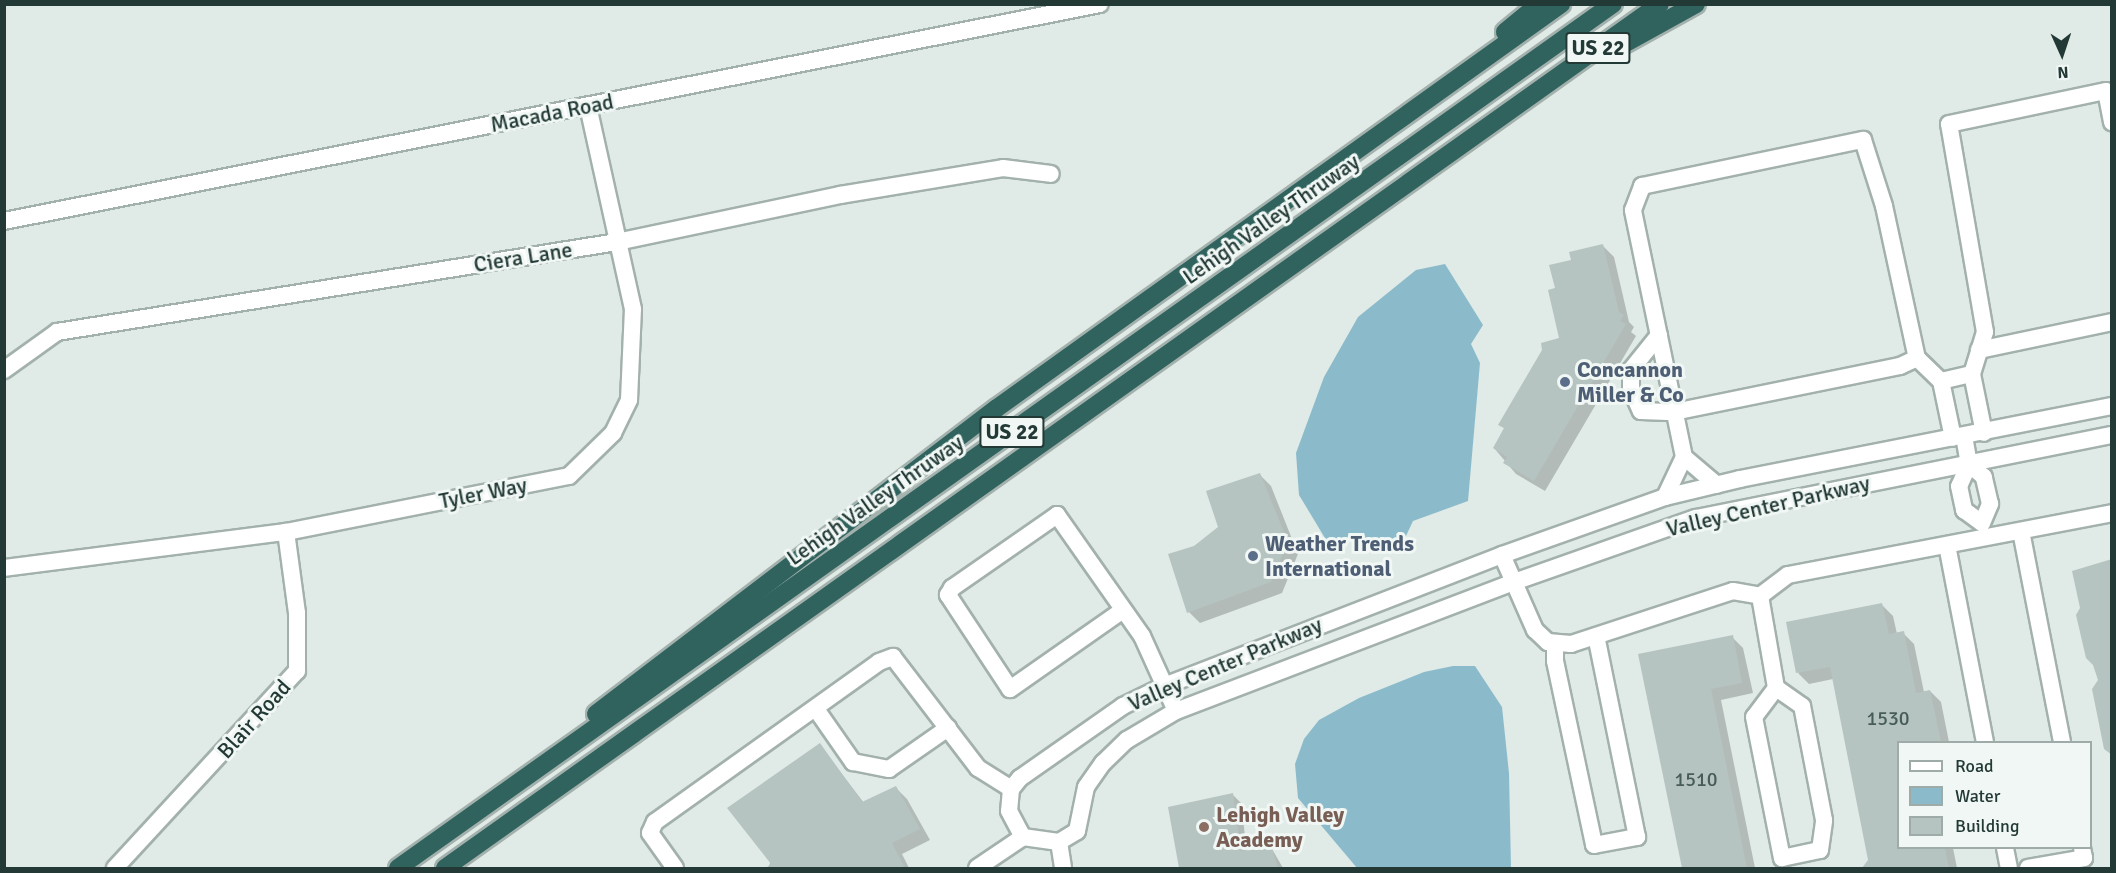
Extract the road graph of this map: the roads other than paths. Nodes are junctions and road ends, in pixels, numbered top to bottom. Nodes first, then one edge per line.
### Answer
1 (1100, 4) edge
2 (1539, 4) edge
3 (1561, 4) edge
4 (1613, 4) edge
5 (1660, 4) edge
6 (1696, 4) edge
7 (2109, 90) edge
8 (1536, 92) junction
9 (588, 106) junction
10 (2112, 122) edge
11 (1367, 145) junction
12 (1051, 174) dead end
13 (4, 221) edge
14 (617, 243) junction
15 (2112, 322) edge
16 (1659, 335) junction
17 (1979, 350) junction
18 (1917, 358) junction
19 (4, 370) edge
20 (1972, 374) junction
21 (1941, 381) junction
22 (2112, 406) edge
23 (1674, 412) junction
24 (1984, 433) junction
25 (2112, 435) edge
26 (1959, 437) junction
27 (1684, 457) junction
28 (1969, 464) junction
29 (1718, 485) junction
30 (1665, 497) junction
31 (2112, 513) edge
32 (1983, 531) junction
33 (2020, 531) junction
34 (286, 532) junction
35 (1947, 545) junction
36 (1502, 555) junction
37 (4, 568) edge
38 (1514, 582) junction
39 (1760, 596) junction
40 (1123, 610) junction
41 (1596, 636) junction
42 (1555, 643) junction
43 (1164, 686) junction
44 (1776, 688) junction
45 (816, 709) junction
46 (1176, 711) junction
47 (948, 728) junction
48 (1985, 741) edge
49 (2062, 741) edge
50 (1011, 789) junction
51 (1023, 837) junction
52 (1059, 842) junction
53 (2005, 849) edge
54 (2082, 849) edge
55 (405, 864) edge
56 (115, 868) edge
57 (445, 868) edge
58 (675, 868) edge
59 (977, 868) edge
60 (1063, 868) edge
61 (2009, 868) edge
62 (2028, 868) edge

1 - 9 street, Macada Road
2 - 11 highway
3 - 11 highway
4 - 55 highway, Lehigh Valley Thruway / US 22
5 - 8 highway, US 22
6 - 8 highway
7 - 10 street
7 - 17 street
8 - 57 highway, US 22
9 - 13 street, Macada Road
9 - 14 street, Tyler Way
11 - 55 highway
12 - 14 street, Ciera Lane
14 - 19 street, Ciera Lane
14 - 34 street, Tyler Way
15 - 17 street
16 - 18 street
16 - 23 street
16 - 23 street
17 - 20 street
18 - 21 street
18 - 23 street
20 - 21 street
20 - 24 street
21 - 26 street
22 - 24 street, Valley Center Parkway
23 - 27 street
24 - 26 street, Valley Center Parkway
25 - 28 street, Valley Center Parkway
26 - 28 street
26 - 29 street, Valley Center Parkway
27 - 29 street
27 - 30 street
28 - 32 street
28 - 32 street
28 - 38 street, Valley Center Parkway
29 - 30 street, Valley Center Parkway
30 - 36 street, Valley Center Parkway
31 - 33 street
32 - 33 street
32 - 35 street
33 - 49 street
34 - 37 street, Tyler Way
34 - 56 street, Blair Road
35 - 39 street
35 - 48 street
36 - 38 street
36 - 43 street, Valley Center Parkway
38 - 42 street
38 - 46 street, Valley Center Parkway
39 - 41 street
39 - 44 street
40 - 40 street
40 - 43 street
41 - 42 street
41 - 42 street
43 - 46 street
43 - 50 street, Valley Center Parkway
44 - 44 street
45 - 47 street
45 - 47 street
45 - 58 street
46 - 52 street, Valley Center Parkway
47 - 50 street
50 - 51 street
51 - 52 street
51 - 59 street
52 - 60 street
53 - 61 street
54 - 62 street

